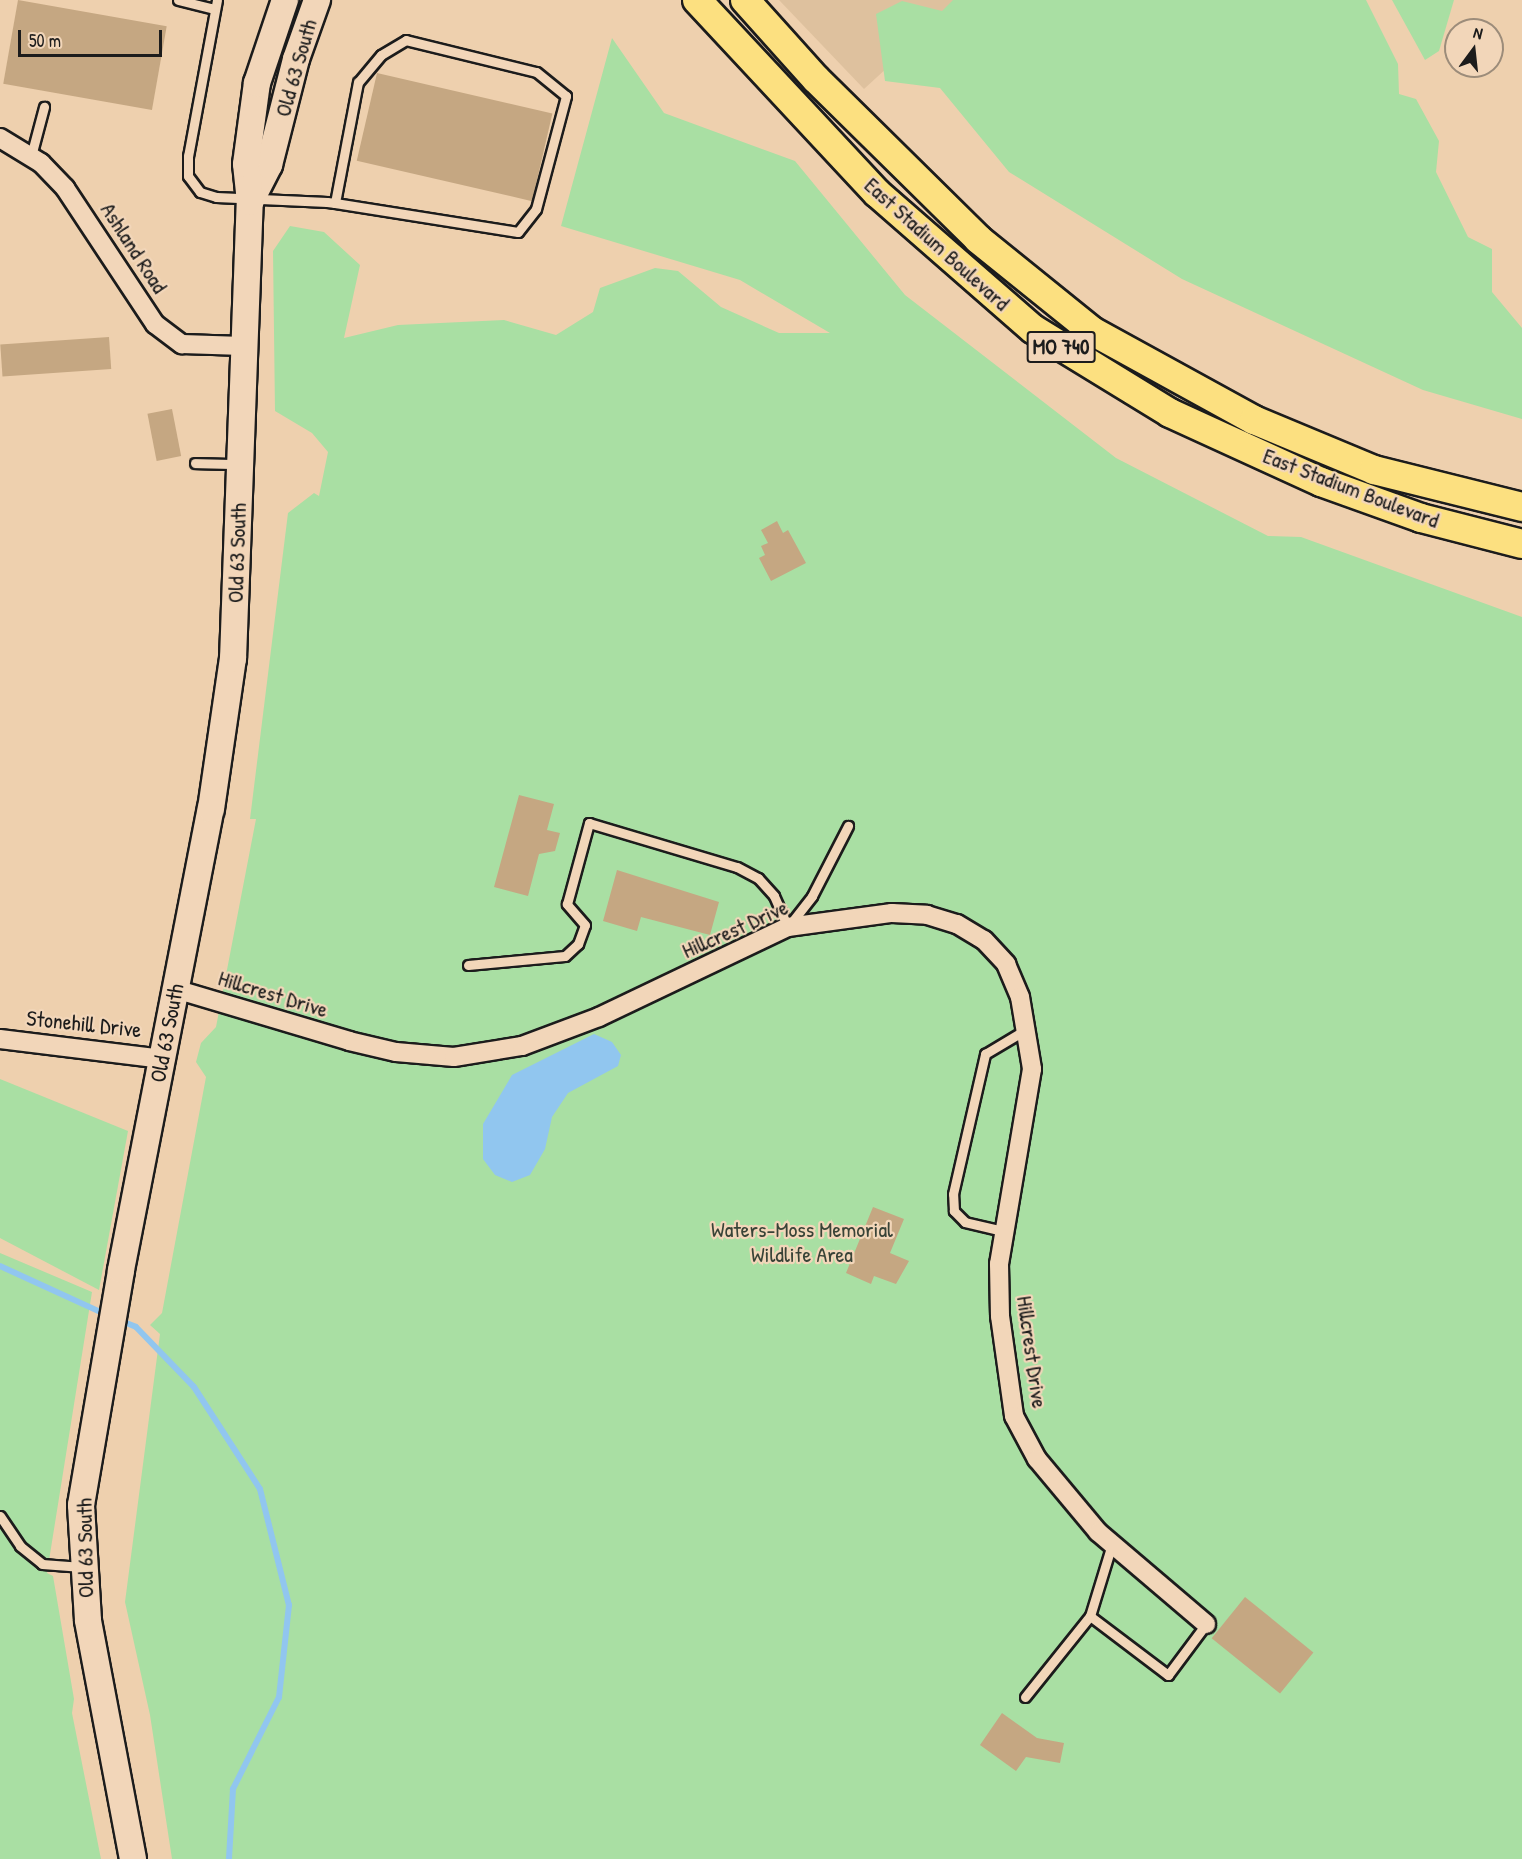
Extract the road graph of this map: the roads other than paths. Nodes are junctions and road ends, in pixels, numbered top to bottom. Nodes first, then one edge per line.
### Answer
1 (178, 0) edge
2 (285, 0) edge
3 (317, 0) edge
4 (697, 0) edge
5 (745, 0) edge
6 (215, 5) edge
7 (44, 107) dead end
8 (0, 138) edge
9 (31, 156) junction
10 (250, 202) junction
11 (335, 203) junction
12 (243, 346) junction
13 (195, 463) dead end
14 (241, 464) junction
15 (1522, 507) edge
16 (1522, 544) edge
17 (848, 826) dead end
18 (788, 927) junction
19 (468, 965) dead end
20 (176, 989) junction
21 (1027, 1029) junction
22 (0, 1039) edge
23 (163, 1059) junction
24 (1003, 1232) junction
25 (0, 1516) edge
26 (1112, 1544) junction
27 (82, 1567) junction
28 (1090, 1616) junction
29 (1206, 1624) joint
30 (1025, 1697) dead end
31 (133, 1859) edge

1 - 6 lane
2 - 10 main road, Old 63 South
3 - 10 main road, Old 63 South
4 - 16 main road, East Stadium Boulevard / MO 740
5 - 15 main road, East Stadium Boulevard / MO 740
6 - 10 lane
7 - 9 lane
8 - 9 street, Ashland Road
9 - 12 street, Ashland Road
10 - 11 lane
10 - 12 main road, Old 63 South
11 - 11 lane
12 - 14 main road, Old 63 South
13 - 14 lane
14 - 20 main road, Old 63 South
17 - 18 lane
18 - 19 lane
18 - 20 street, Hillcrest Drive
18 - 21 street, Hillcrest Drive
20 - 23 main road, Old 63 South
21 - 24 street, Hillcrest Drive
21 - 24 lane
22 - 23 street, Stonehill Drive
23 - 27 main road, Old 63 South
24 - 26 street, Hillcrest Drive
25 - 27 lane
26 - 28 lane
26 - 29 street, Hillcrest Drive
27 - 31 main road, Old 63 South
28 - 29 lane
28 - 30 lane

